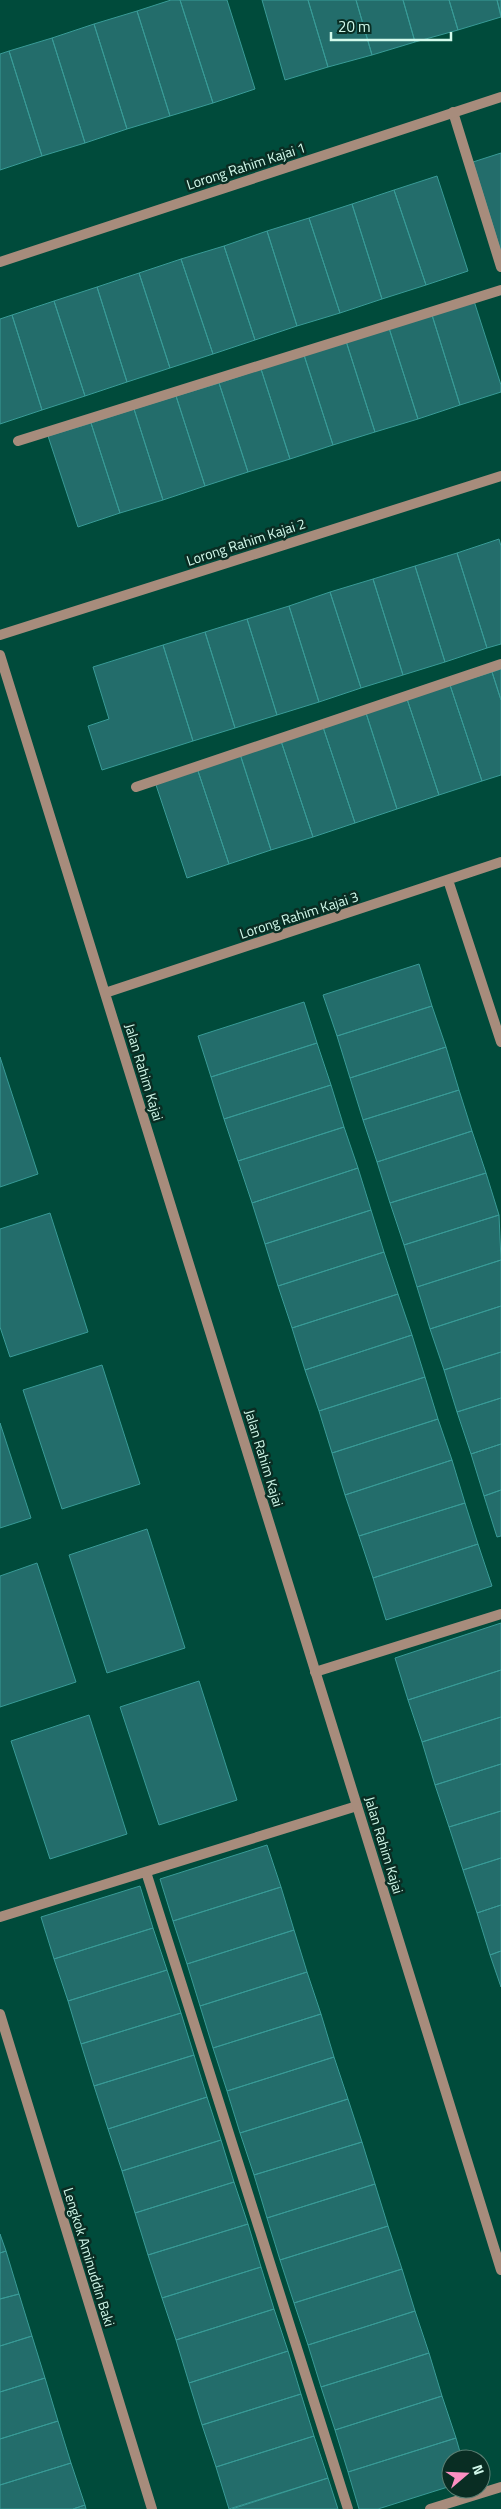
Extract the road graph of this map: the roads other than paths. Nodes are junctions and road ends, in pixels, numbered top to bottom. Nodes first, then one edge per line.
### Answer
1 (501, 97) edge
2 (453, 112) junction
3 (0, 262) edge
4 (501, 267) edge
5 (501, 290) edge
6 (18, 441) dead end
7 (501, 476) edge
8 (0, 635) edge
9 (0, 655) edge
10 (501, 664) edge
11 (136, 787) dead end
12 (501, 862) edge
13 (448, 880) junction
14 (105, 993) junction
15 (501, 1042) edge
16 (501, 1614) edge
17 (315, 1672) junction
18 (357, 1806) junction
19 (146, 1872) junction
20 (0, 1917) edge
21 (0, 2014) edge
22 (501, 2270) edge
23 (501, 2487) edge
24 (152, 2509) edge
25 (348, 2509) edge
26 (430, 2509) edge

1 - 2 street, Lorong Rahim Kajai 1
2 - 3 street, Lorong Rahim Kajai 1
2 - 4 street
5 - 6 street
7 - 8 street, Lorong Rahim Kajai 2
9 - 14 street, Jalan Rahim Kajai
10 - 11 street
12 - 13 street, Lorong Rahim Kajai 3
13 - 14 street, Lorong Rahim Kajai 3
13 - 15 street
14 - 17 street, Jalan Rahim Kajai
16 - 17 street
17 - 18 street, Jalan Rahim Kajai
18 - 19 street
18 - 22 street, Jalan Rahim Kajai
19 - 20 street
19 - 25 street
21 - 24 street, Lengkok Aminuddin Baki
23 - 26 street

